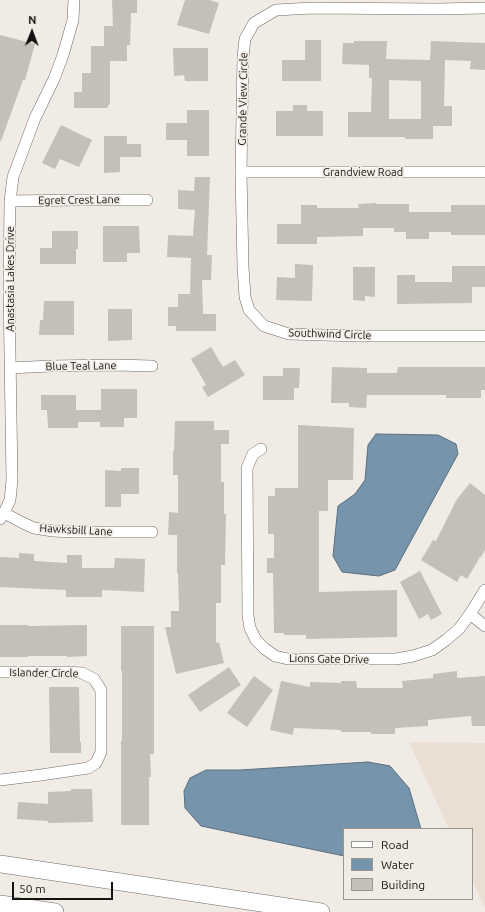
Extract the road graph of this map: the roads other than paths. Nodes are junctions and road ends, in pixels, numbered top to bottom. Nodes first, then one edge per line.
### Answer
1 (74, 0) edge
2 (485, 8) edge
3 (242, 172) junction
4 (485, 172) edge
5 (147, 200) dead end
6 (10, 202) junction
7 (485, 336) edge
8 (152, 366) dead end
9 (10, 368) junction
10 (261, 449) dead end
11 (2, 516) edge
12 (152, 532) dead end
13 (485, 590) edge
14 (470, 614) junction
15 (485, 626) edge
16 (0, 672) edge
17 (0, 780) edge
18 (0, 864) edge
19 (0, 904) edge
20 (55, 912) edge
21 (321, 912) edge

1 - 6 street, Anastasia Lakes Drive
2 - 3 street, Grande View Circle
3 - 4 street, Grandview Road
3 - 7 street, Southwind Circle
5 - 6 street, Egret Crest Lane
6 - 9 street, Anastasia Lakes Drive
8 - 9 street, Blue Teal Lane
9 - 11 street, Anastasia Lakes Drive
10 - 14 street, Lions Gate Drive
11 - 12 street, Hawksbill Lane
13 - 14 street, Lions Gate Drive
14 - 15 street
16 - 17 street, Islander Circle
18 - 21 main road
19 - 20 main road

